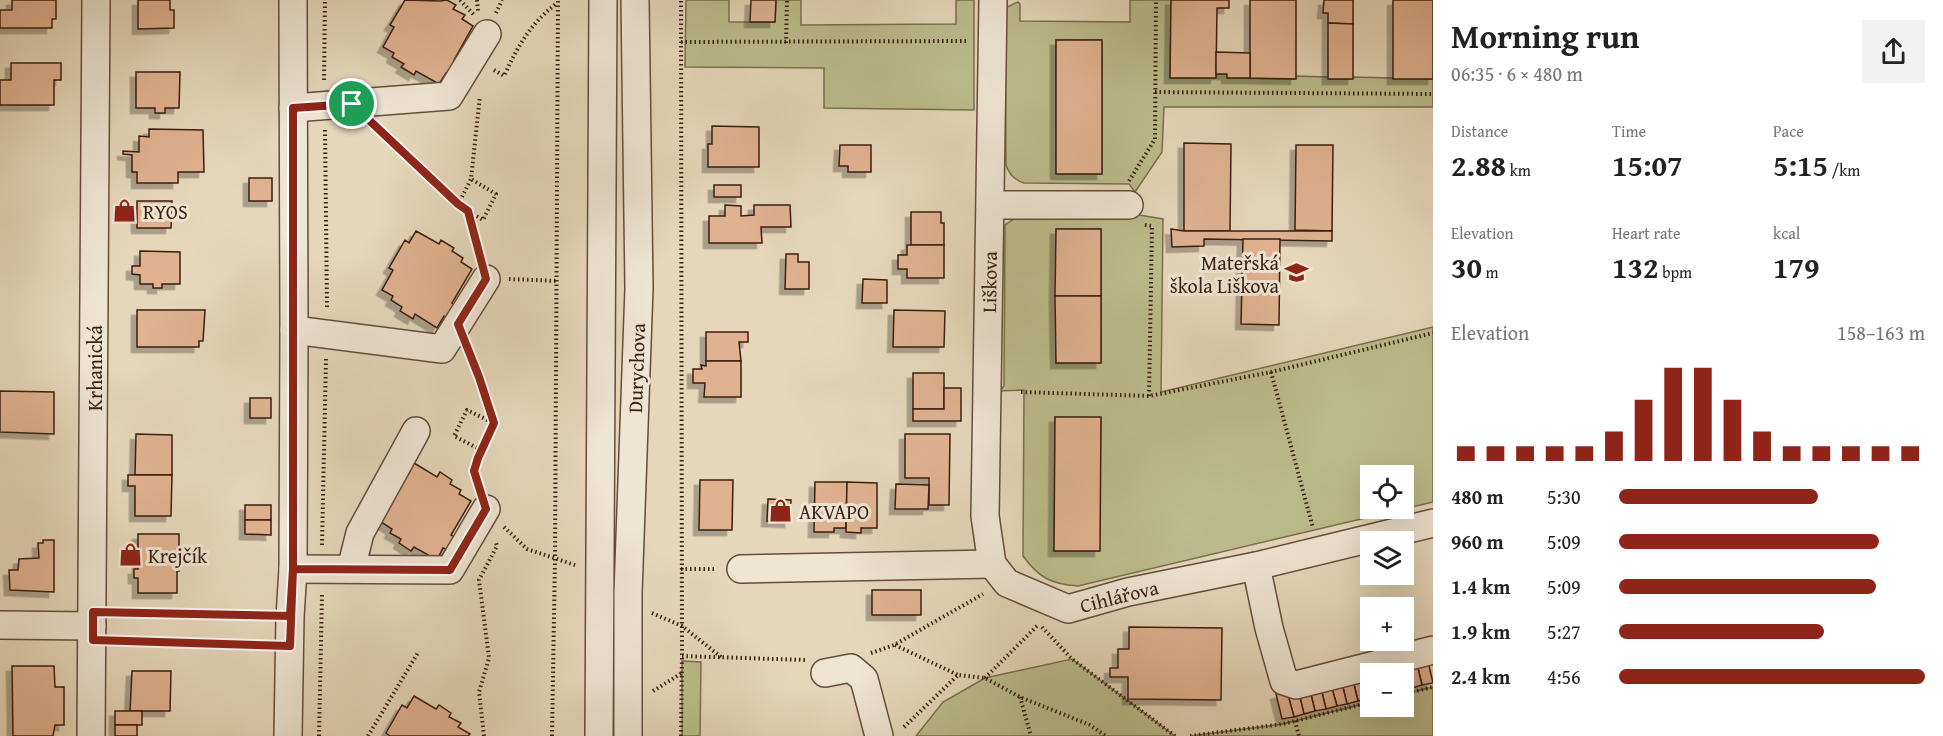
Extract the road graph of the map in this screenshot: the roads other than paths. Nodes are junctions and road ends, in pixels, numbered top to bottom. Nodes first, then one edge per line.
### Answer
1 (96, 0) edge
2 (293, 0) edge
3 (603, 0) edge
4 (635, 0) edge
5 (993, 0) edge
6 (483, 27) road end
7 (293, 108) junction
8 (991, 205) junction
9 (1128, 205) dead end
10 (486, 279) road end
11 (294, 330) junction
12 (416, 431) dead end
13 (486, 509) road end
14 (1433, 523) edge
15 (1256, 566) junction
16 (293, 569) junction
17 (351, 569) junction
18 (741, 569) road end
19 (999, 574) junction
20 (0, 625) edge
21 (92, 626) junction
22 (1433, 650) edge
23 (820, 667) road end
24 (91, 736) edge
25 (288, 736) edge
26 (599, 736) edge
27 (628, 736) edge
28 (879, 736) edge

1 - 21 street, Krhanická
2 - 7 street
3 - 26 street, Durychova
4 - 27 street, Durychova
5 - 8 street, Liškova
6 - 7 street
7 - 11 street
8 - 9 street
8 - 19 street, Liškova
10 - 11 street
11 - 16 street
12 - 17 street
13 - 17 street
14 - 15 street, Cihlářova
15 - 19 street, Cihlářova
15 - 22 street
16 - 17 street
16 - 25 street
18 - 19 street, Cihlářova
20 - 21 street
21 - 24 street, Krhanická
23 - 28 street

